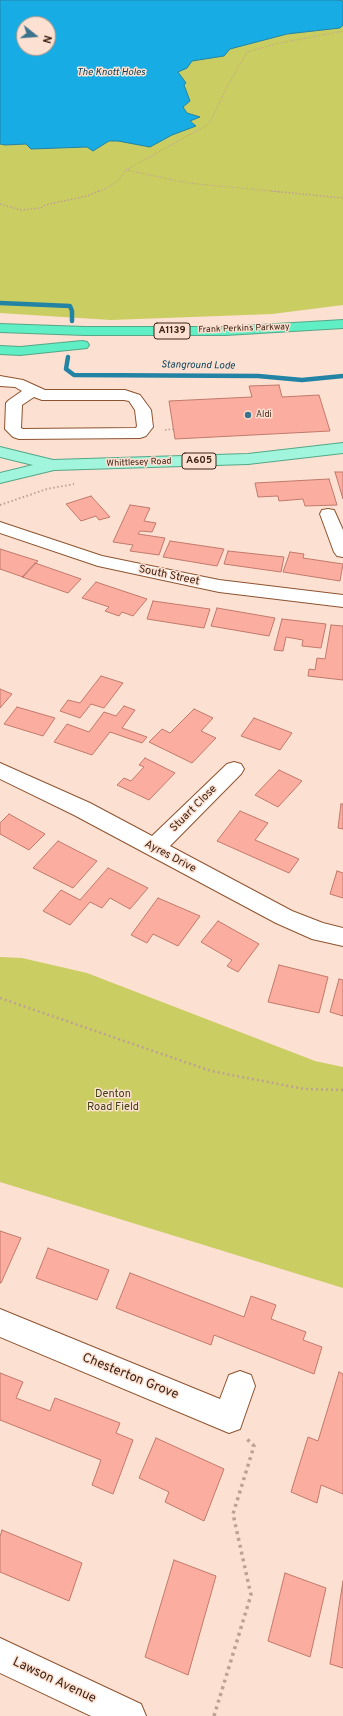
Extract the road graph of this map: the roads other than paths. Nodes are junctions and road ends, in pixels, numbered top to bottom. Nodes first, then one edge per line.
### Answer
1 (343, 324) edge
2 (0, 328) edge
3 (343, 338) edge
4 (328, 339) dead end
5 (290, 341) dead end
6 (0, 342) edge
7 (82, 345) junction
8 (97, 345) dead end
9 (165, 345) dead end
10 (0, 350) edge
11 (0, 381) edge
12 (34, 391) junction
13 (343, 448) edge
14 (0, 453) edge
15 (54, 465) junction
16 (0, 472) edge
17 (0, 478) edge
18 (328, 514) dead end
19 (0, 527) edge
20 (343, 552) edge
21 (343, 601) edge
22 (234, 769) dead end
23 (0, 770) edge
24 (154, 848) junction
25 (343, 937) edge
26 (0, 1323) edge
27 (240, 1386) dead end
28 (0, 1656) edge
29 (129, 1716) edge

1 - 2 highway, Frank Perkins Parkway / A1139
3 - 4 highway
5 - 9 highway, Frank Perkins Parkway / A1139
6 - 7 highway
7 - 8 highway
7 - 10 highway
11 - 12 street
12 - 12 street
13 - 15 main road, Whittlesey Road / A605
14 - 15 main road, Whittlesey Road / A605
14 - 16 main road, A605
15 - 17 main road, Whittlesey Road / A605
18 - 20 street
19 - 21 street, South Street
22 - 24 street, Stuart Close
23 - 24 street, Ayres Drive
24 - 25 street, Ayres Drive
26 - 27 street, Chesterton Grove
28 - 29 street, Lawson Avenue

